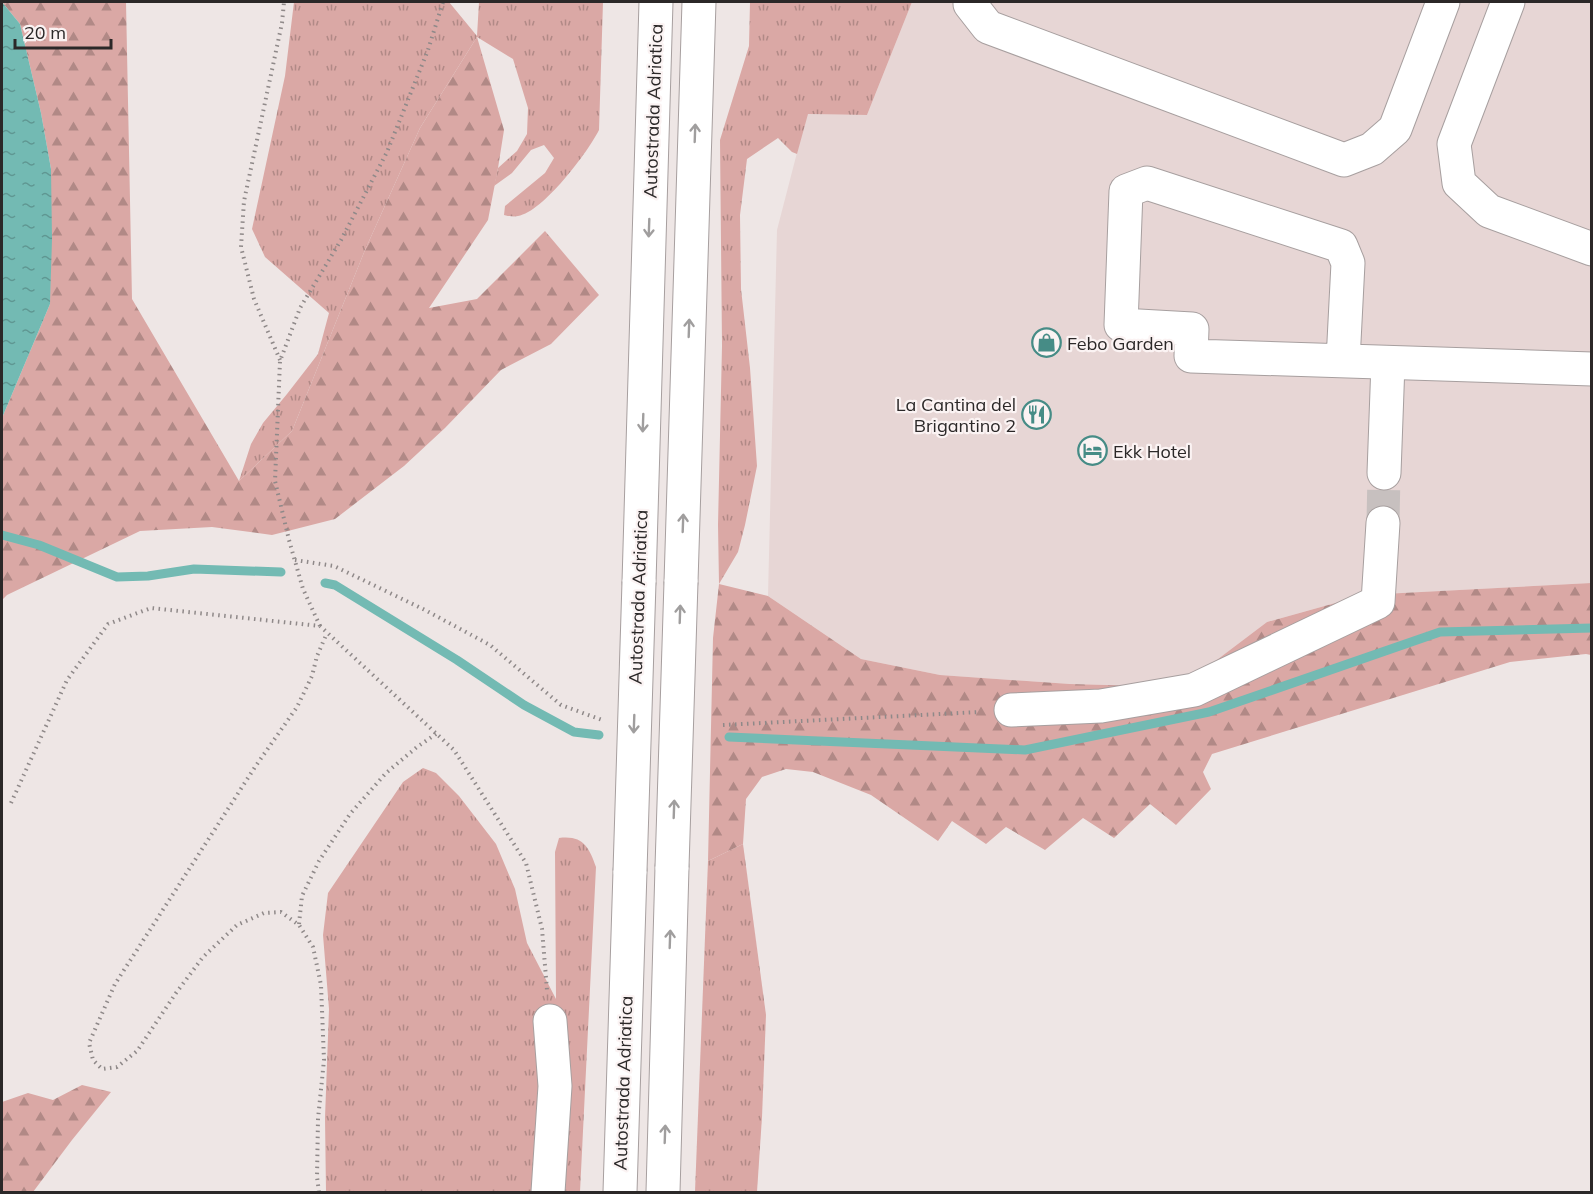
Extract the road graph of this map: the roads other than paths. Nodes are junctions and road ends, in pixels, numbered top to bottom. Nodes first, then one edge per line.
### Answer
1 (656, 2) edge
2 (699, 2) edge
3 (970, 2) edge
4 (1443, 2) edge
5 (1508, 2) edge
6 (1592, 249) edge
7 (1343, 361) junction
8 (1388, 363) junction
9 (1592, 369) edge
10 (1384, 473) tunnel mouth
11 (1383, 523) tunnel mouth
12 (1011, 710) road end
13 (550, 1021) road end
14 (548, 1192) edge
15 (620, 1192) edge
16 (663, 1192) edge

1 -> 15 main road, Autostrada Adriatica, bridge
16 -> 2 main road, bridge
3 - 4 main road
5 - 6 main road
7 - 7 main road
7 - 8 main road
8 - 9 main road
8 - 10 main road
11 - 12 main road
13 - 14 main road

